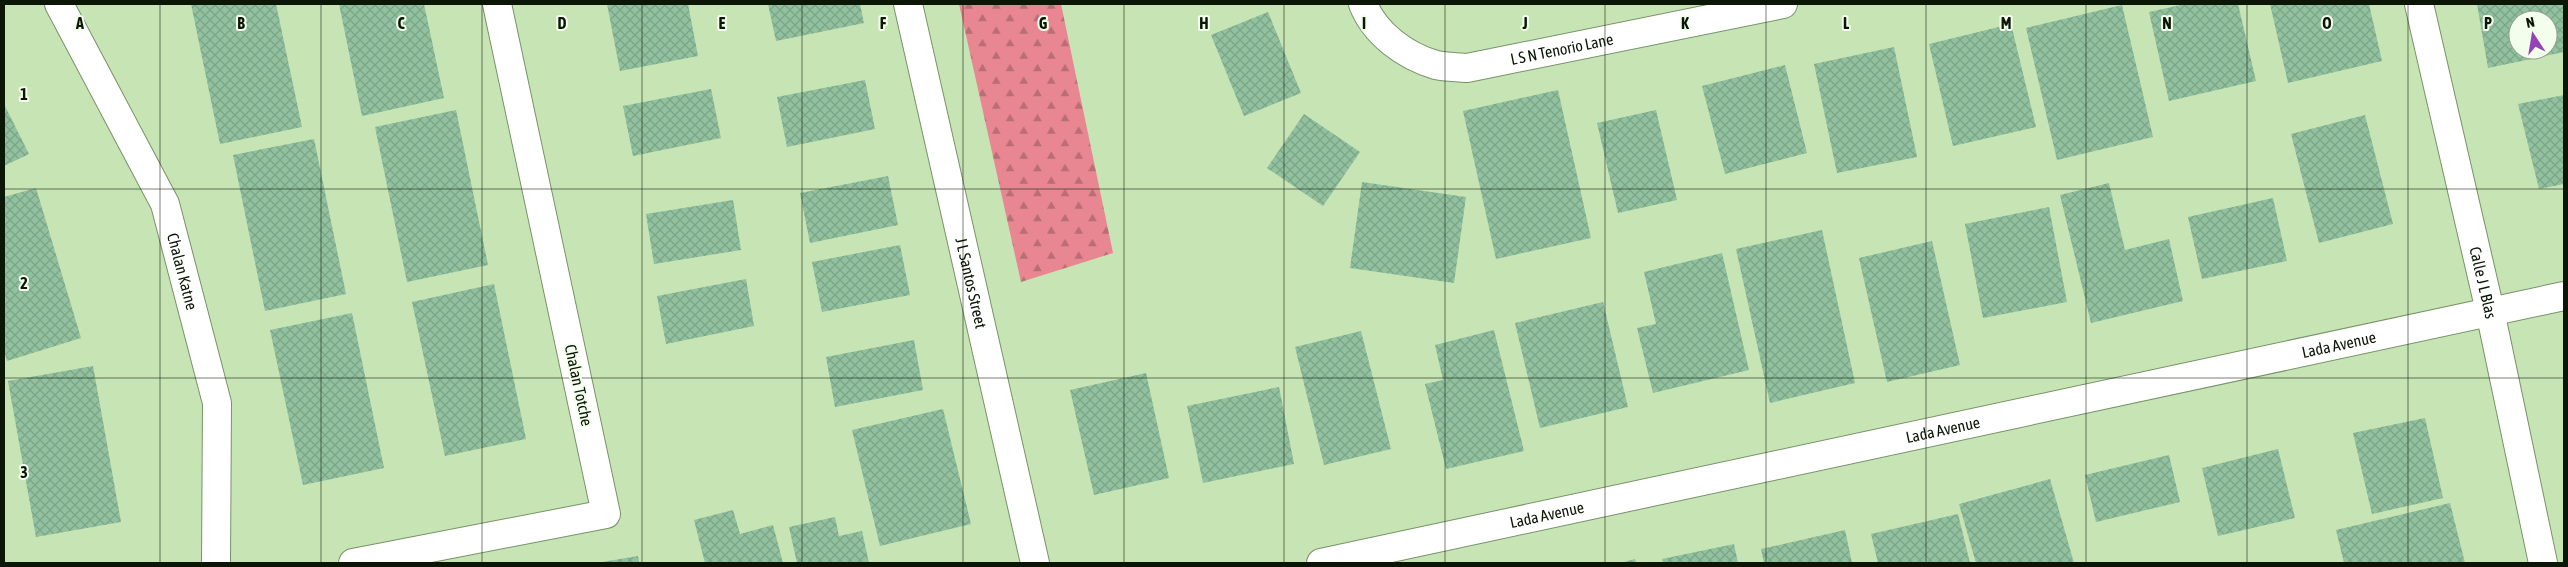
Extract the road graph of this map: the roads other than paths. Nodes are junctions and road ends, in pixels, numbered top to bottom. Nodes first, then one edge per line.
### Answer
1 (59, 4) edge
2 (498, 4) edge
3 (908, 4) edge
4 (1363, 4) edge
5 (1783, 4) edge
6 (2419, 4) edge
7 (2564, 296) edge
8 (2490, 311) junction
9 (216, 563) edge
10 (353, 563) edge
11 (1035, 563) edge
12 (1322, 563) edge
13 (2543, 563) edge

1 - 9 street, Chalan Katne
2 - 10 street, Chalan Totche
3 - 11 street, J L Santos Street
4 - 5 street, L S N Tenorio Lane
6 - 8 street, Calle J L Blas
7 - 8 street, Lada Avenue
8 - 12 street, Lada Avenue
8 - 13 street, Calle J L Blas

